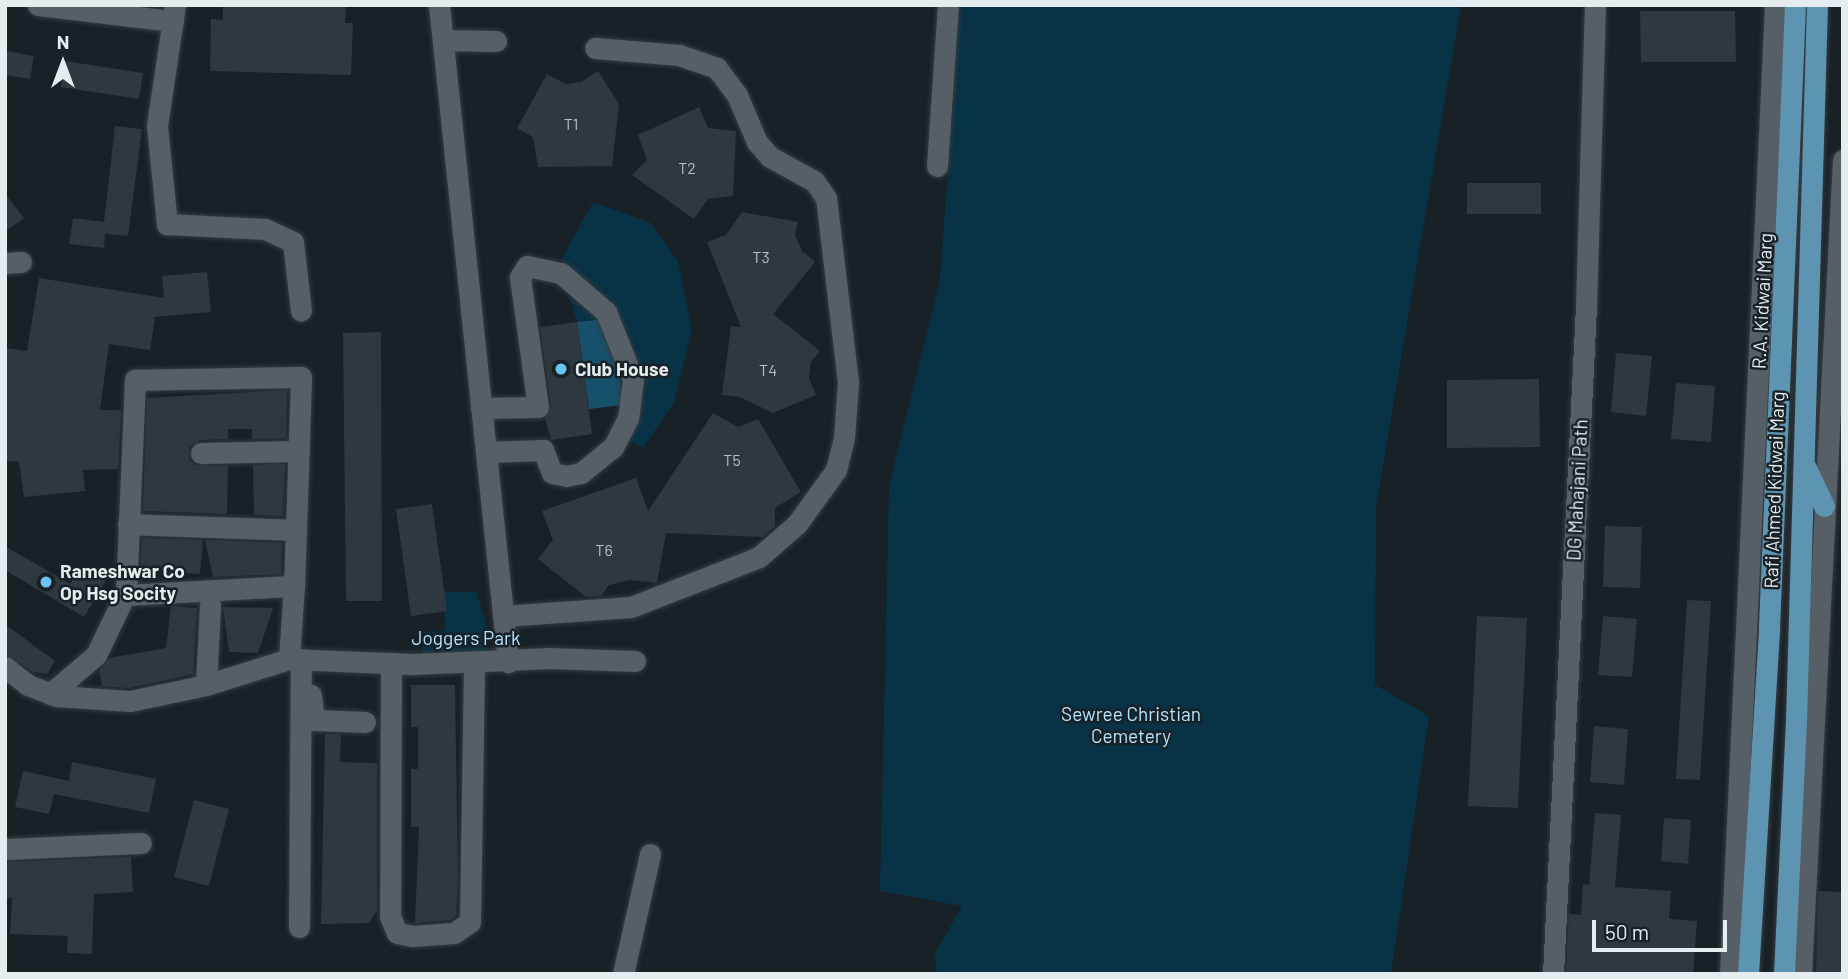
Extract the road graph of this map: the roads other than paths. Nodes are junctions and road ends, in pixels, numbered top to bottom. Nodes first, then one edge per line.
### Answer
1 (38, 5) edge
2 (439, 5) edge
3 (948, 5) edge
4 (1595, 5) edge
5 (1775, 5) edge
6 (1795, 5) edge
7 (1817, 5) edge
8 (46, 6) edge
9 (174, 13) edge
10 (443, 40) junction
11 (496, 41) dead end
12 (595, 48) dead end
13 (1843, 160) edge
14 (937, 166) dead end
15 (1773, 255) junction
16 (1840, 289) edge
17 (301, 311) dead end
18 (481, 408) junction
19 (299, 451) junction
20 (486, 452) junction
21 (201, 453) dead end
22 (1804, 463) junction
23 (1825, 506) junction
24 (128, 524) junction
25 (296, 530) junction
26 (294, 586) junction
27 (121, 603) dead end
28 (210, 605) dead end
29 (503, 616) junction
30 (635, 661) dead end
31 (303, 662) junction
32 (508, 662) junction
33 (391, 663) junction
34 (474, 663) junction
35 (335, 665) junction
36 (5, 667) edge
37 (360, 670) dead end
38 (206, 685) junction
39 (50, 694) junction
40 (306, 712) junction
41 (365, 722) dead end
42 (141, 843) dead end
43 (5, 849) edge
44 (650, 854) dead end
45 (299, 927) dead end
46 (623, 974) edge
47 (1553, 974) edge
48 (1730, 974) edge
49 (1748, 974) edge
50 (1784, 974) edge
51 (1801, 974) edge

1 - 8 street
2 - 10 street
3 - 14 street
4 - 47 street, DG Mahajani Path
5 - 15 street, R.A. Kidwai Marg
6 - 15 main road, Rafi Ahmed Kidwai Marg
7 - 22 main road
8 - 9 street
9 - 17 street
10 - 11 street
10 - 18 street
12 - 29 street
13 - 16 street
15 - 48 street, R.A. Kidwai Marg
15 - 49 main road, Rafi Ahmed Kidwai Marg
16 - 23 street
18 - 20 street
18 - 20 street
19 - 21 street
19 - 24 street
19 - 25 street
20 - 29 street
22 - 23 main road
22 - 50 main road
23 - 51 street
24 - 25 street
24 - 26 street
25 - 26 street
26 - 31 street
27 - 39 street
28 - 38 street
29 - 32 street
30 - 32 street
31 - 35 street
31 - 38 street
31 - 40 street
32 - 34 street
33 - 34 street
33 - 34 street
33 - 35 street
35 - 37 street
36 - 39 street
38 - 39 street
40 - 41 street
40 - 45 street
42 - 43 street
44 - 46 street

